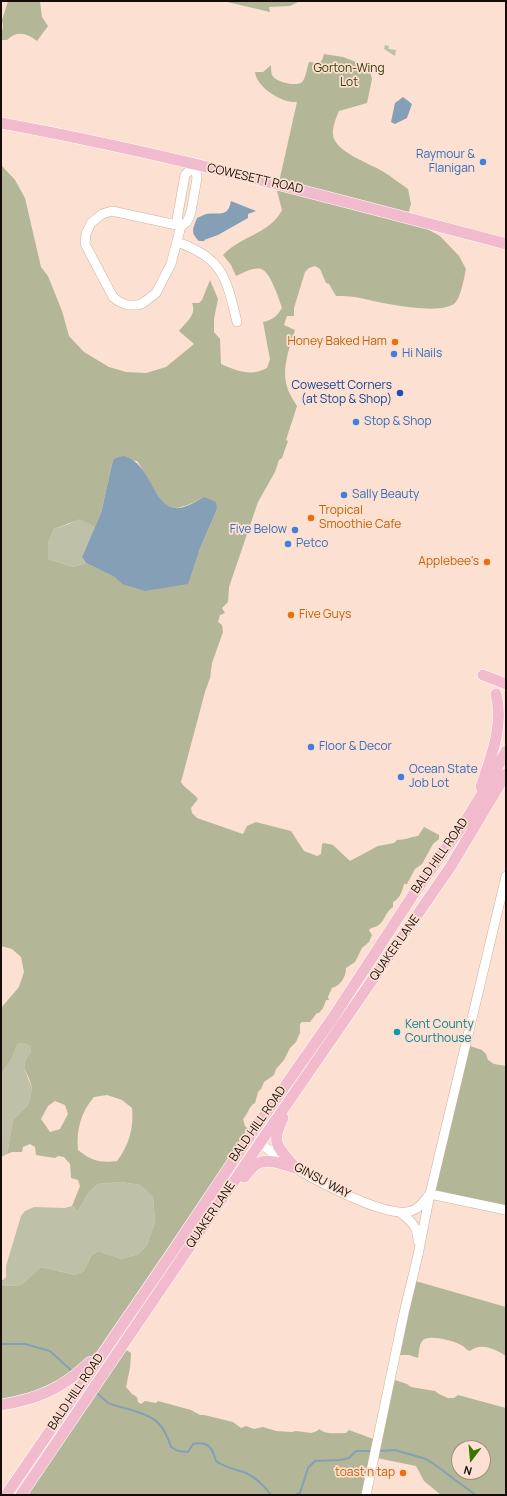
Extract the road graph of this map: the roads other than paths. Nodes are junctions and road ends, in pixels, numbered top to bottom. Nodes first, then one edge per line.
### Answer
1 (1, 123) edge
2 (195, 165) junction
3 (181, 226) junction
4 (177, 242) junction
5 (506, 244) edge
6 (236, 322) dead end
7 (483, 675) dead end
8 (506, 684) edge
9 (496, 694) dead end
10 (506, 751) edge
11 (506, 774) edge
12 (473, 808) junction
13 (506, 876) edge
14 (298, 1087) junction
15 (250, 1136) junction
16 (260, 1143) junction
17 (295, 1168) junction
18 (430, 1194) junction
19 (506, 1210) edge
20 (401, 1213) junction
21 (201, 1230) junction
22 (419, 1251) junction
23 (114, 1335) junction
24 (1, 1405) edge
25 (6, 1495) edge
26 (21, 1495) edge
27 (366, 1495) edge

1 - 2 main road, COWESETT ROAD
2 - 3 street
2 - 5 main road, COWESETT ROAD
3 - 4 street
3 - 4 street
4 - 6 street
7 - 8 main road
9 - 12 main road
10 - 12 main road, BALD HILL ROAD
11 - 14 main road, QUAKER LANE
12 - 15 main road, BALD HILL ROAD
13 - 18 street
14 - 16 main road, QUAKER LANE
14 - 17 main road
15 - 16 street, GINSU WAY
15 - 23 main road, BALD HILL ROAD
16 - 17 street, GINSU WAY
16 - 21 main road, QUAKER LANE
17 - 20 street, GINSU WAY
17 - 21 main road
18 - 19 street
18 - 20 street
18 - 22 street
20 - 22 street, GINSU WAY
21 - 26 main road, QUAKER LANE
22 - 27 street
23 - 24 main road
23 - 25 main road, BALD HILL ROAD

